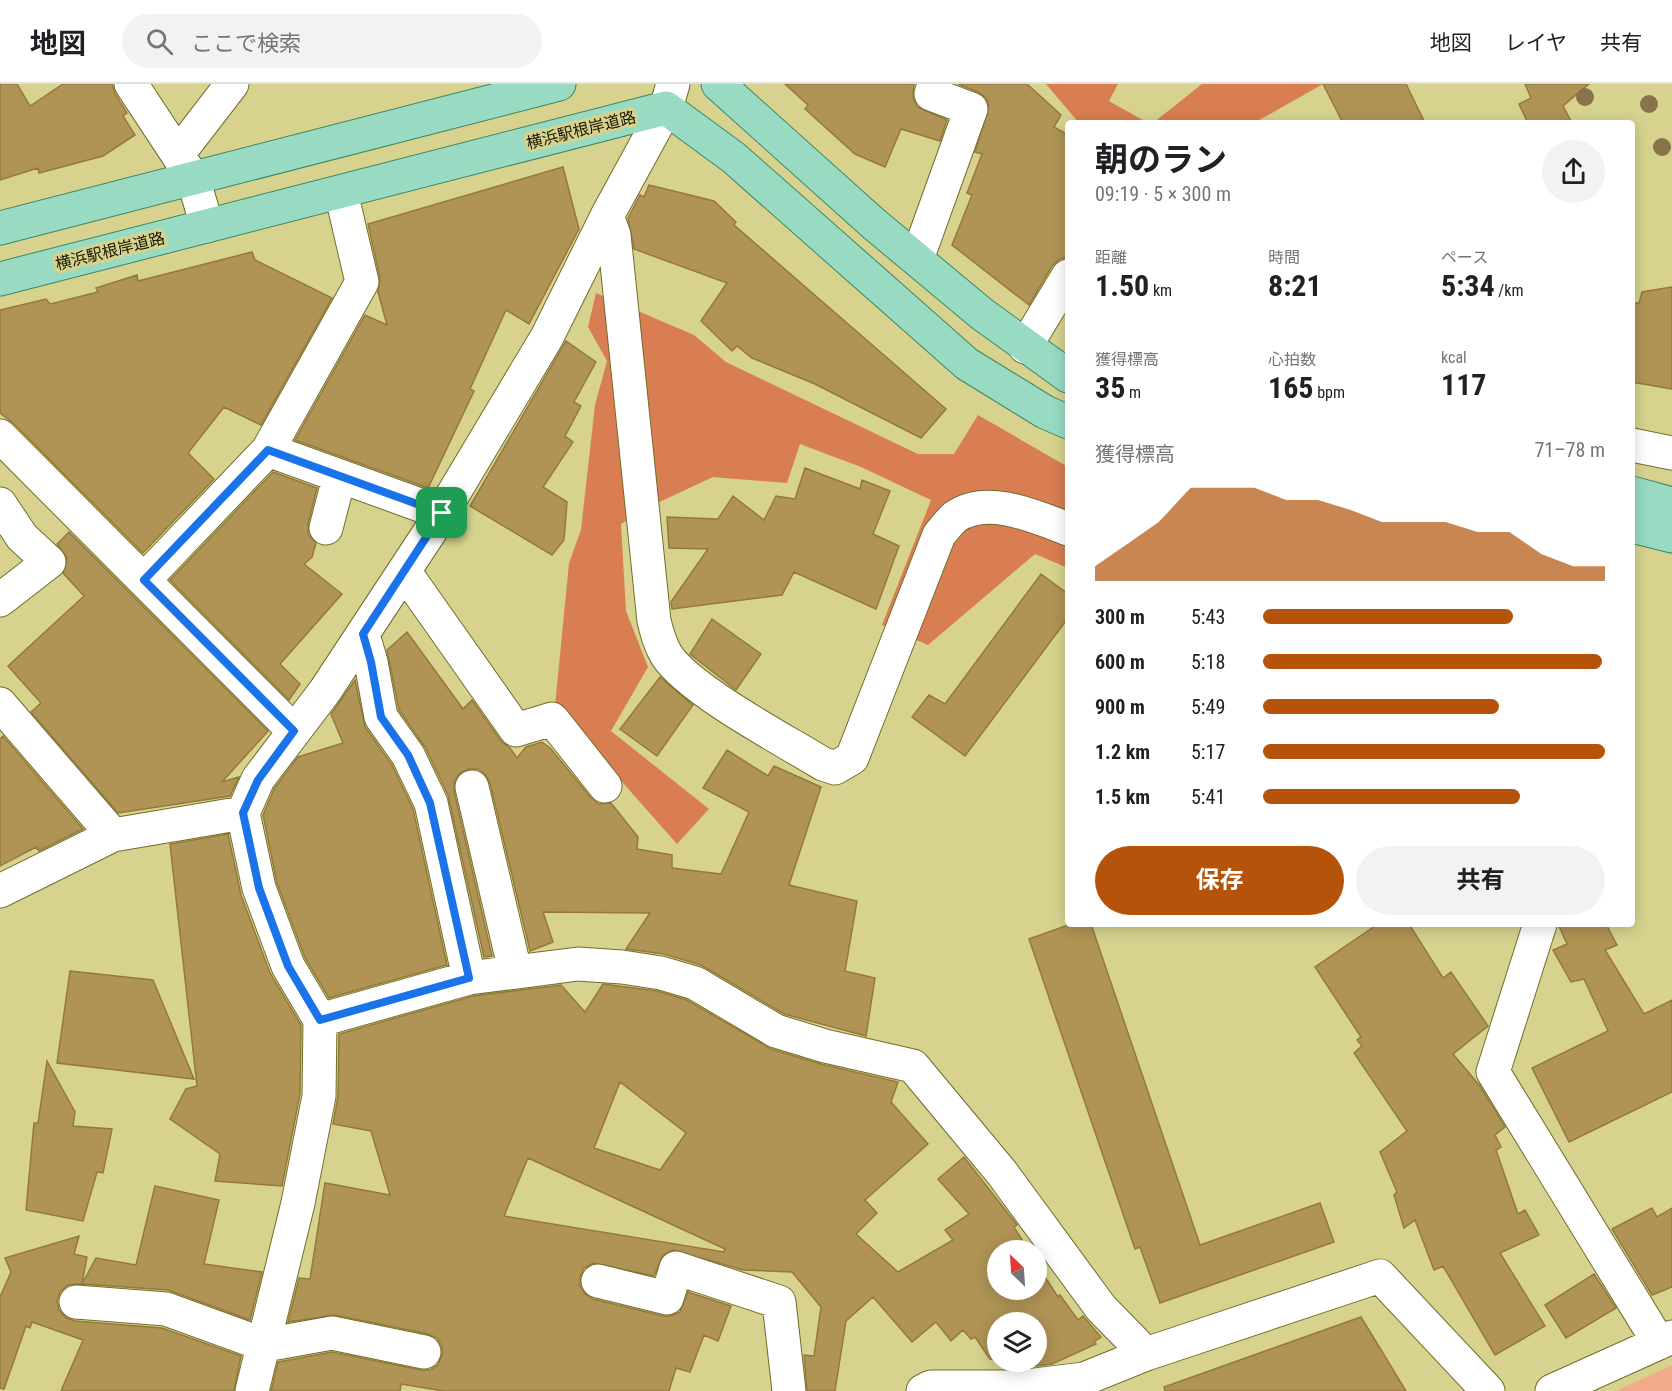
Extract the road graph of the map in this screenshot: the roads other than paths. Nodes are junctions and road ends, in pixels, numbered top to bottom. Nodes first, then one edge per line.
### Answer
1 (130, 84) edge
2 (232, 84) edge
3 (559, 84) edge
4 (718, 84) edge
5 (934, 84) edge
6 (669, 96) edge
7 (186, 166) junction
8 (341, 192) junction
9 (607, 216) junction
10 (207, 226) junction
11 (0, 228) edge
12 (917, 259) junction
13 (0, 279) edge
14 (1065, 281) edge
15 (1025, 347) junction
16 (1065, 374) edge
17 (1065, 421) edge
18 (0, 436) edge
19 (1635, 446) edge
20 (268, 450) junction
21 (1672, 453) edge
22 (339, 478) junction
23 (1635, 494) edge
24 (0, 504) edge
25 (1672, 504) edge
26 (442, 513) junction
27 (1635, 527) edge
28 (326, 528) dead end
29 (1065, 528) edge
30 (1672, 536) edge
31 (405, 571) junction
32 (144, 580) junction
33 (0, 600) edge
34 (363, 634) junction
35 (0, 704) edge
36 (294, 731) junction
37 (605, 786) dead end
38 (472, 787) dead end
39 (243, 813) junction
40 (114, 835) junction
41 (0, 891) edge
42 (1539, 927) edge
43 (514, 972) junction
44 (469, 978) junction
45 (320, 1020) junction
46 (598, 1281) dead end
47 (76, 1302) dead end
48 (1666, 1340) edge
49 (265, 1345) junction
50 (424, 1352) dead end
51 (1146, 1353) junction
52 (252, 1391) edge
53 (789, 1391) edge
54 (923, 1391) edge
55 (1488, 1391) edge
56 (1552, 1391) edge

1 - 7 street
2 - 7 street
3 - 7 main road
4 - 12 main road
5 - 12 street
6 - 8 main road, 横浜駅根岸道路
6 - 9 street
6 - 17 main road
7 - 10 street
7 - 11 main road
8 - 10 main road, 横浜駅根岸道路
8 - 20 street
9 - 26 street
9 - 29 street
10 - 13 main road, 横浜駅根岸道路
12 - 15 main road
14 - 15 street
15 - 16 main road
18 - 32 street
19 - 21 street
20 - 22 street
20 - 32 street
22 - 26 street
22 - 28 street
23 - 25 main road
24 - 33 street
26 - 31 street
27 - 30 main road
31 - 34 street
31 - 37 street
32 - 36 street
34 - 36 street
34 - 44 street
35 - 40 street
36 - 39 street
38 - 43 street
39 - 40 street
39 - 45 street
40 - 41 street
42 - 48 street
43 - 44 street
43 - 51 street
44 - 45 street
45 - 49 street
46 - 53 street
47 - 49 street
48 - 56 street
49 - 50 street
49 - 52 street
51 - 54 street
51 - 55 street

